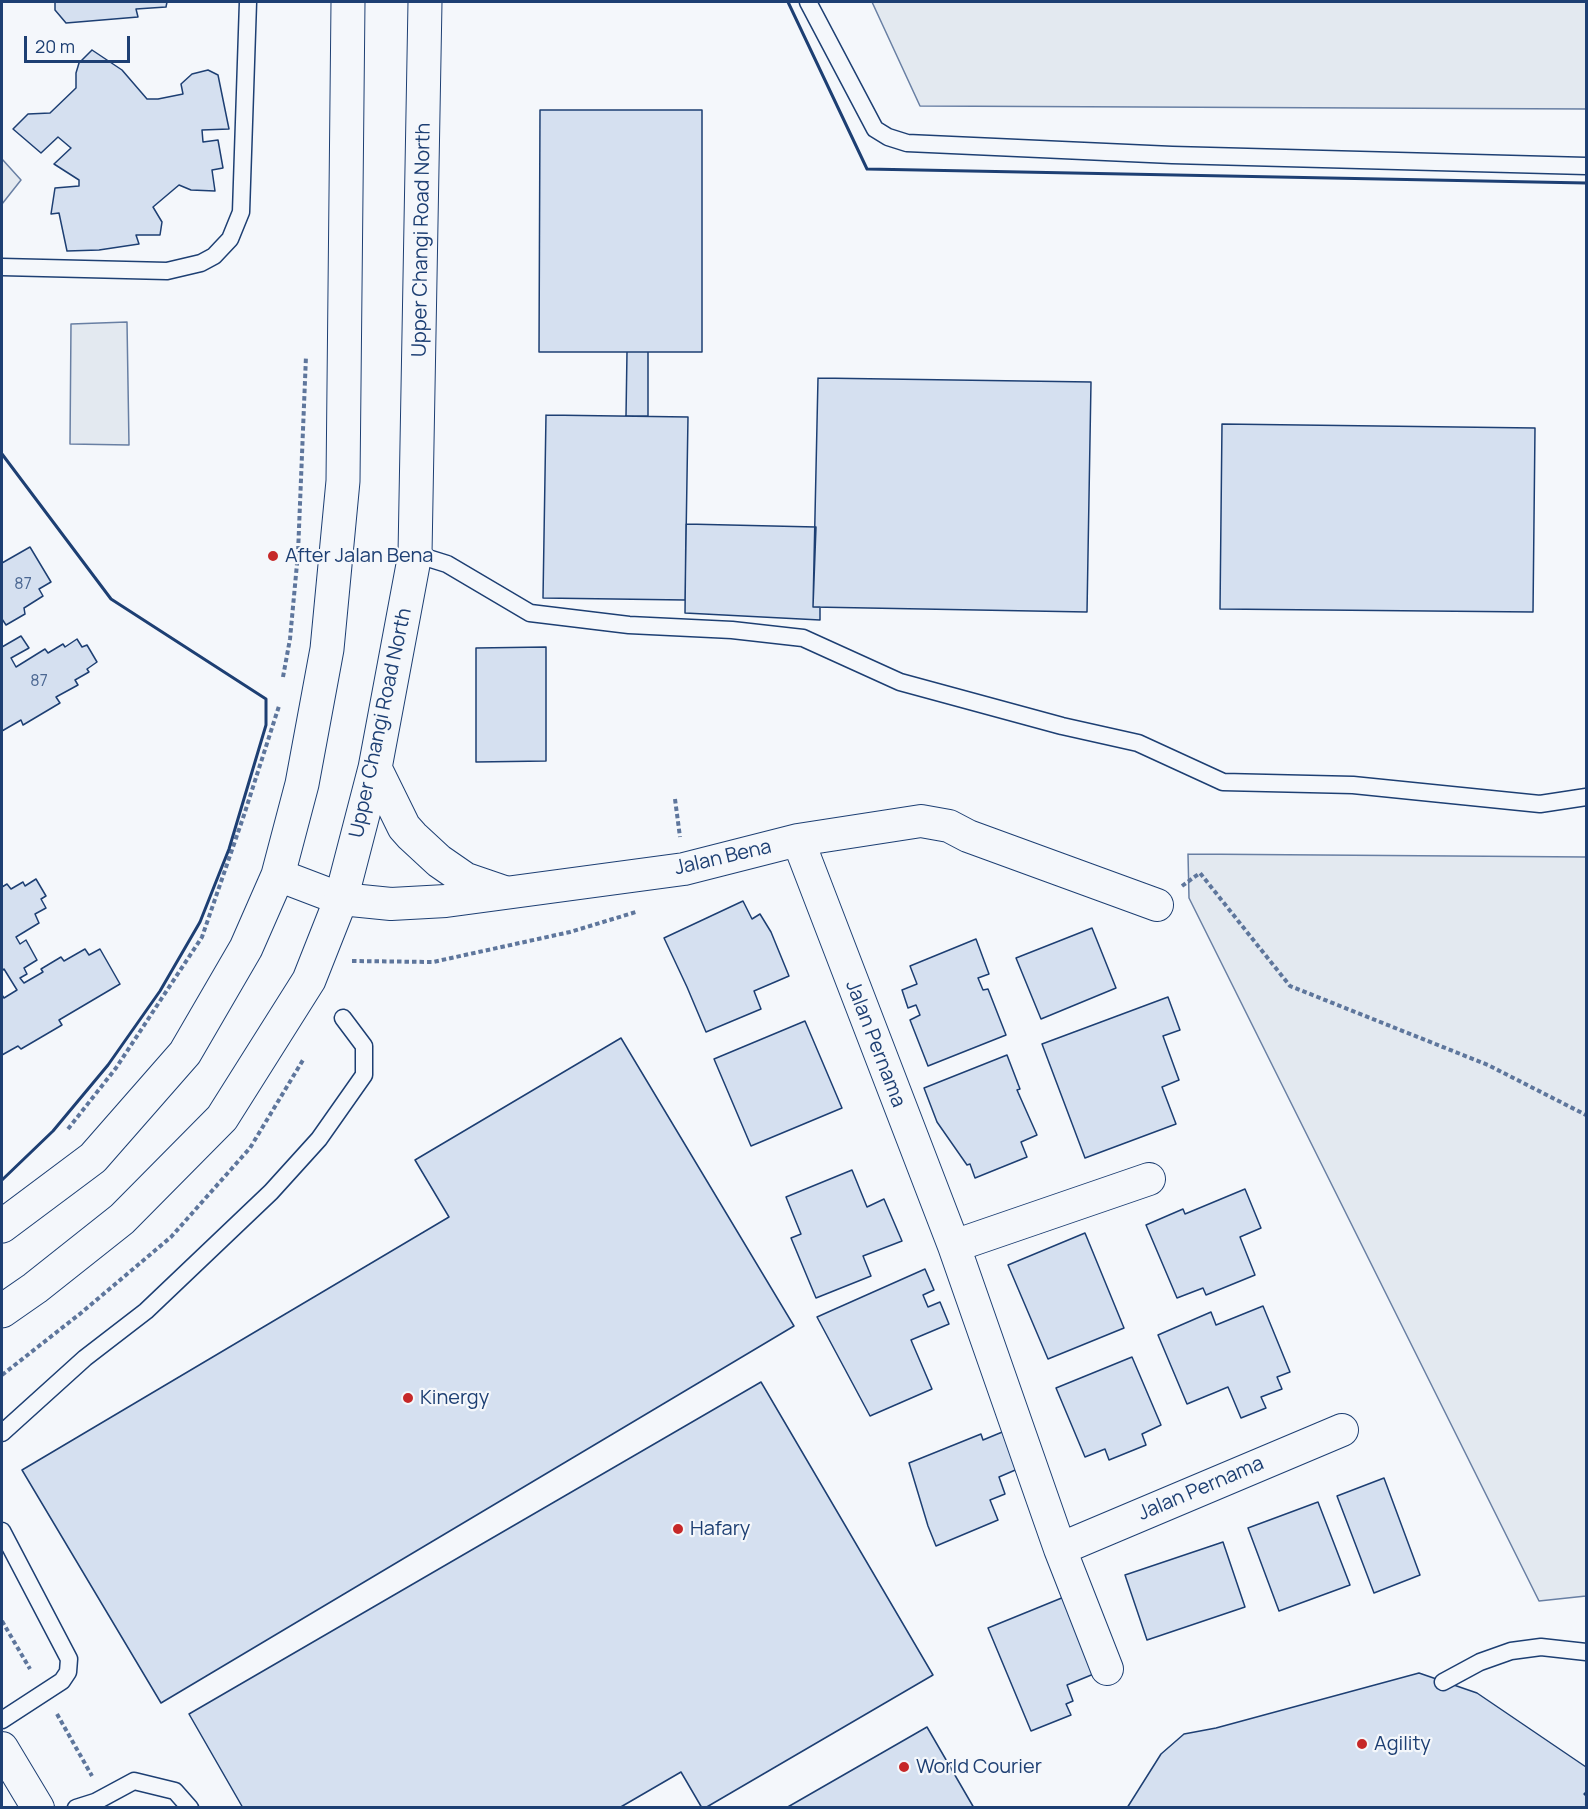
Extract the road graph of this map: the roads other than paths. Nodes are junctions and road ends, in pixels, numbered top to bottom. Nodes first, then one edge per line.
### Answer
1 (248, 2) edge
2 (348, 2) edge
3 (425, 2) edge
4 (808, 2) edge
5 (1587, 166) edge
6 (2, 267) edge
7 (415, 554) junction
8 (375, 768) junction
9 (1587, 797) edge
10 (798, 840) junction
11 (278, 875) junction
12 (503, 892) junction
13 (341, 899) junction
14 (1157, 905) road end
15 (343, 1018) dead end
16 (1149, 1179) dead end
17 (2, 1226) edge
18 (954, 1246) junction
19 (2, 1311) edge
20 (1342, 1430) dead end
21 (2, 1433) edge
22 (2, 1531) edge
23 (1060, 1549) junction
24 (1587, 1652) edge
25 (1107, 1669) dead end
26 (1443, 1682) dead end
27 (2, 1720) edge
28 (6, 1767) edge
29 (38, 1808) edge
30 (76, 1808) edge
31 (190, 1808) edge

1 - 6 lane
2 - 11 street
3 - 7 street, Upper Changi Road North
4 - 5 lane
7 - 8 street, Upper Changi Road North
7 - 9 lane
8 - 12 street
8 - 13 street, Upper Changi Road North
10 - 12 street, Jalan Bena
10 - 14 street, Jalan Bena
10 - 18 street, Jalan Pernama
11 - 13 street, Jalan Bena
11 - 17 street
12 - 13 street, Jalan Bena
13 - 19 street, Upper Changi Road North
15 - 21 lane
16 - 18 street
18 - 23 street, Jalan Pernama
20 - 23 street, Jalan Pernama
22 - 27 lane
23 - 25 street, Jalan Pernama
24 - 26 lane
28 - 29 street
30 - 31 lane

